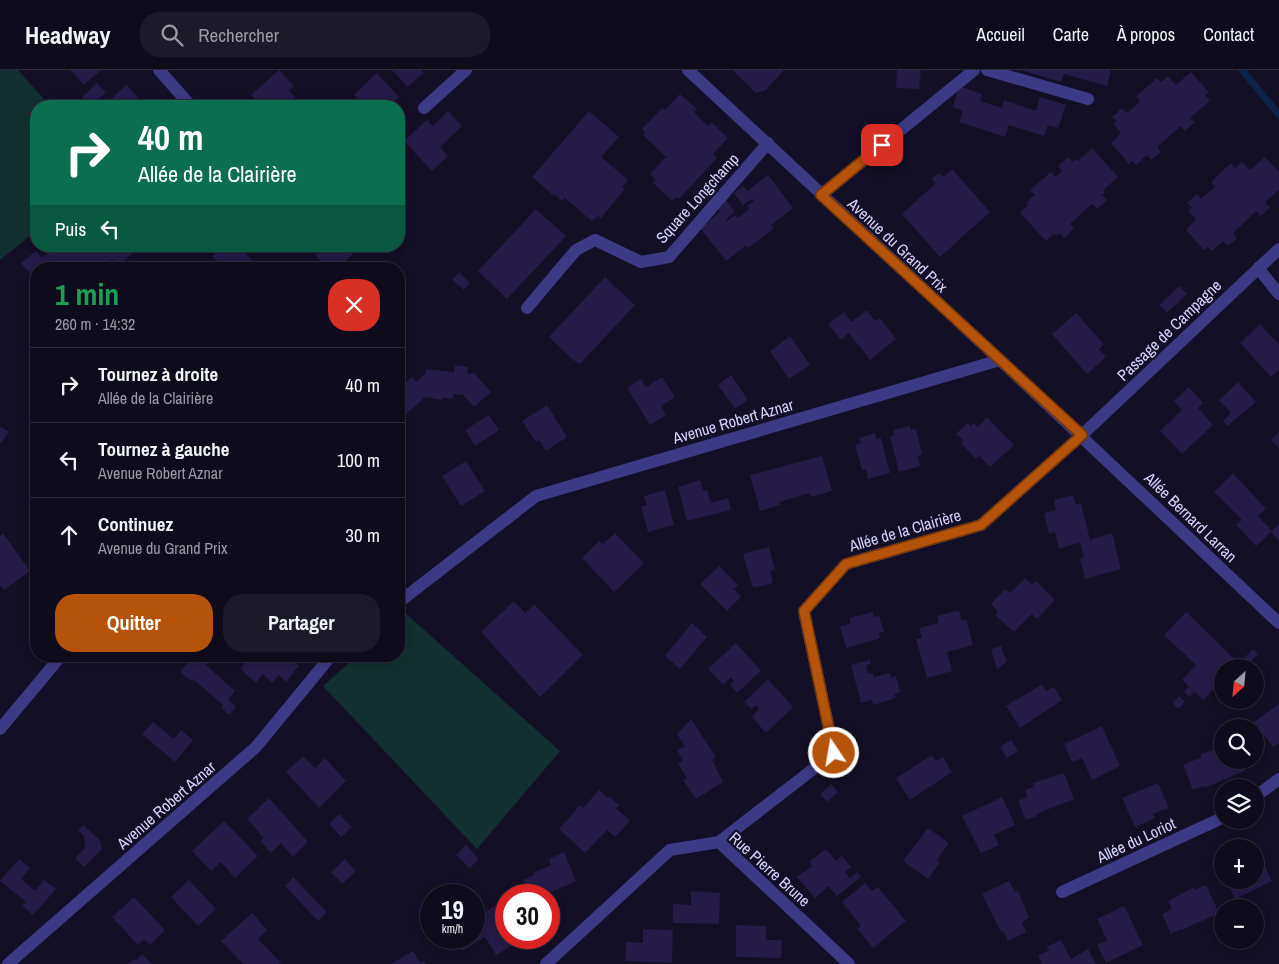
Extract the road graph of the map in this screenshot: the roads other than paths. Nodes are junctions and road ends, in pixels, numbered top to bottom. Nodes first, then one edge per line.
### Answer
1 (159, 70) edge
2 (466, 70) edge
3 (688, 70) edge
4 (974, 70) edge
5 (987, 70) edge
6 (1088, 99) dead end
7 (186, 100) edge
8 (424, 108) dead end
9 (768, 143) junction
10 (821, 195) junction
11 (1279, 249) edge
12 (1258, 268) junction
13 (1279, 294) edge
14 (527, 308) dead end
15 (1000, 360) junction
16 (1082, 435) junction
17 (405, 597) edge
18 (1279, 623) edge
19 (56, 662) edge
20 (325, 662) edge
21 (0, 729) edge
22 (1279, 779) edge
23 (1264, 790) edge
24 (1214, 822) edge
25 (719, 842) junction
26 (1062, 892) dead end
27 (8, 964) edge
28 (546, 964) edge
29 (849, 964) edge

1 - 7 street
2 - 8 street
3 - 9 street, Avenue du Grand Prix
4 - 10 street
5 - 6 street
9 - 10 street, Avenue du Grand Prix
9 - 14 street, Square Longchamp
10 - 15 street, Avenue du Grand Prix
11 - 12 street, Passage de Campagne
12 - 13 street
12 - 16 street, Passage de Campagne
15 - 16 street
15 - 17 street, Avenue Robert Aznar
16 - 18 street, Allée Bernard Larran
16 - 25 street, Allée de la Clairière
19 - 21 street
20 - 27 street, Avenue Robert Aznar
22 - 23 street
24 - 26 street, Allée du Loriot
25 - 28 street, Rue Pierre Brune
25 - 29 street, Rue Pierre Brune

